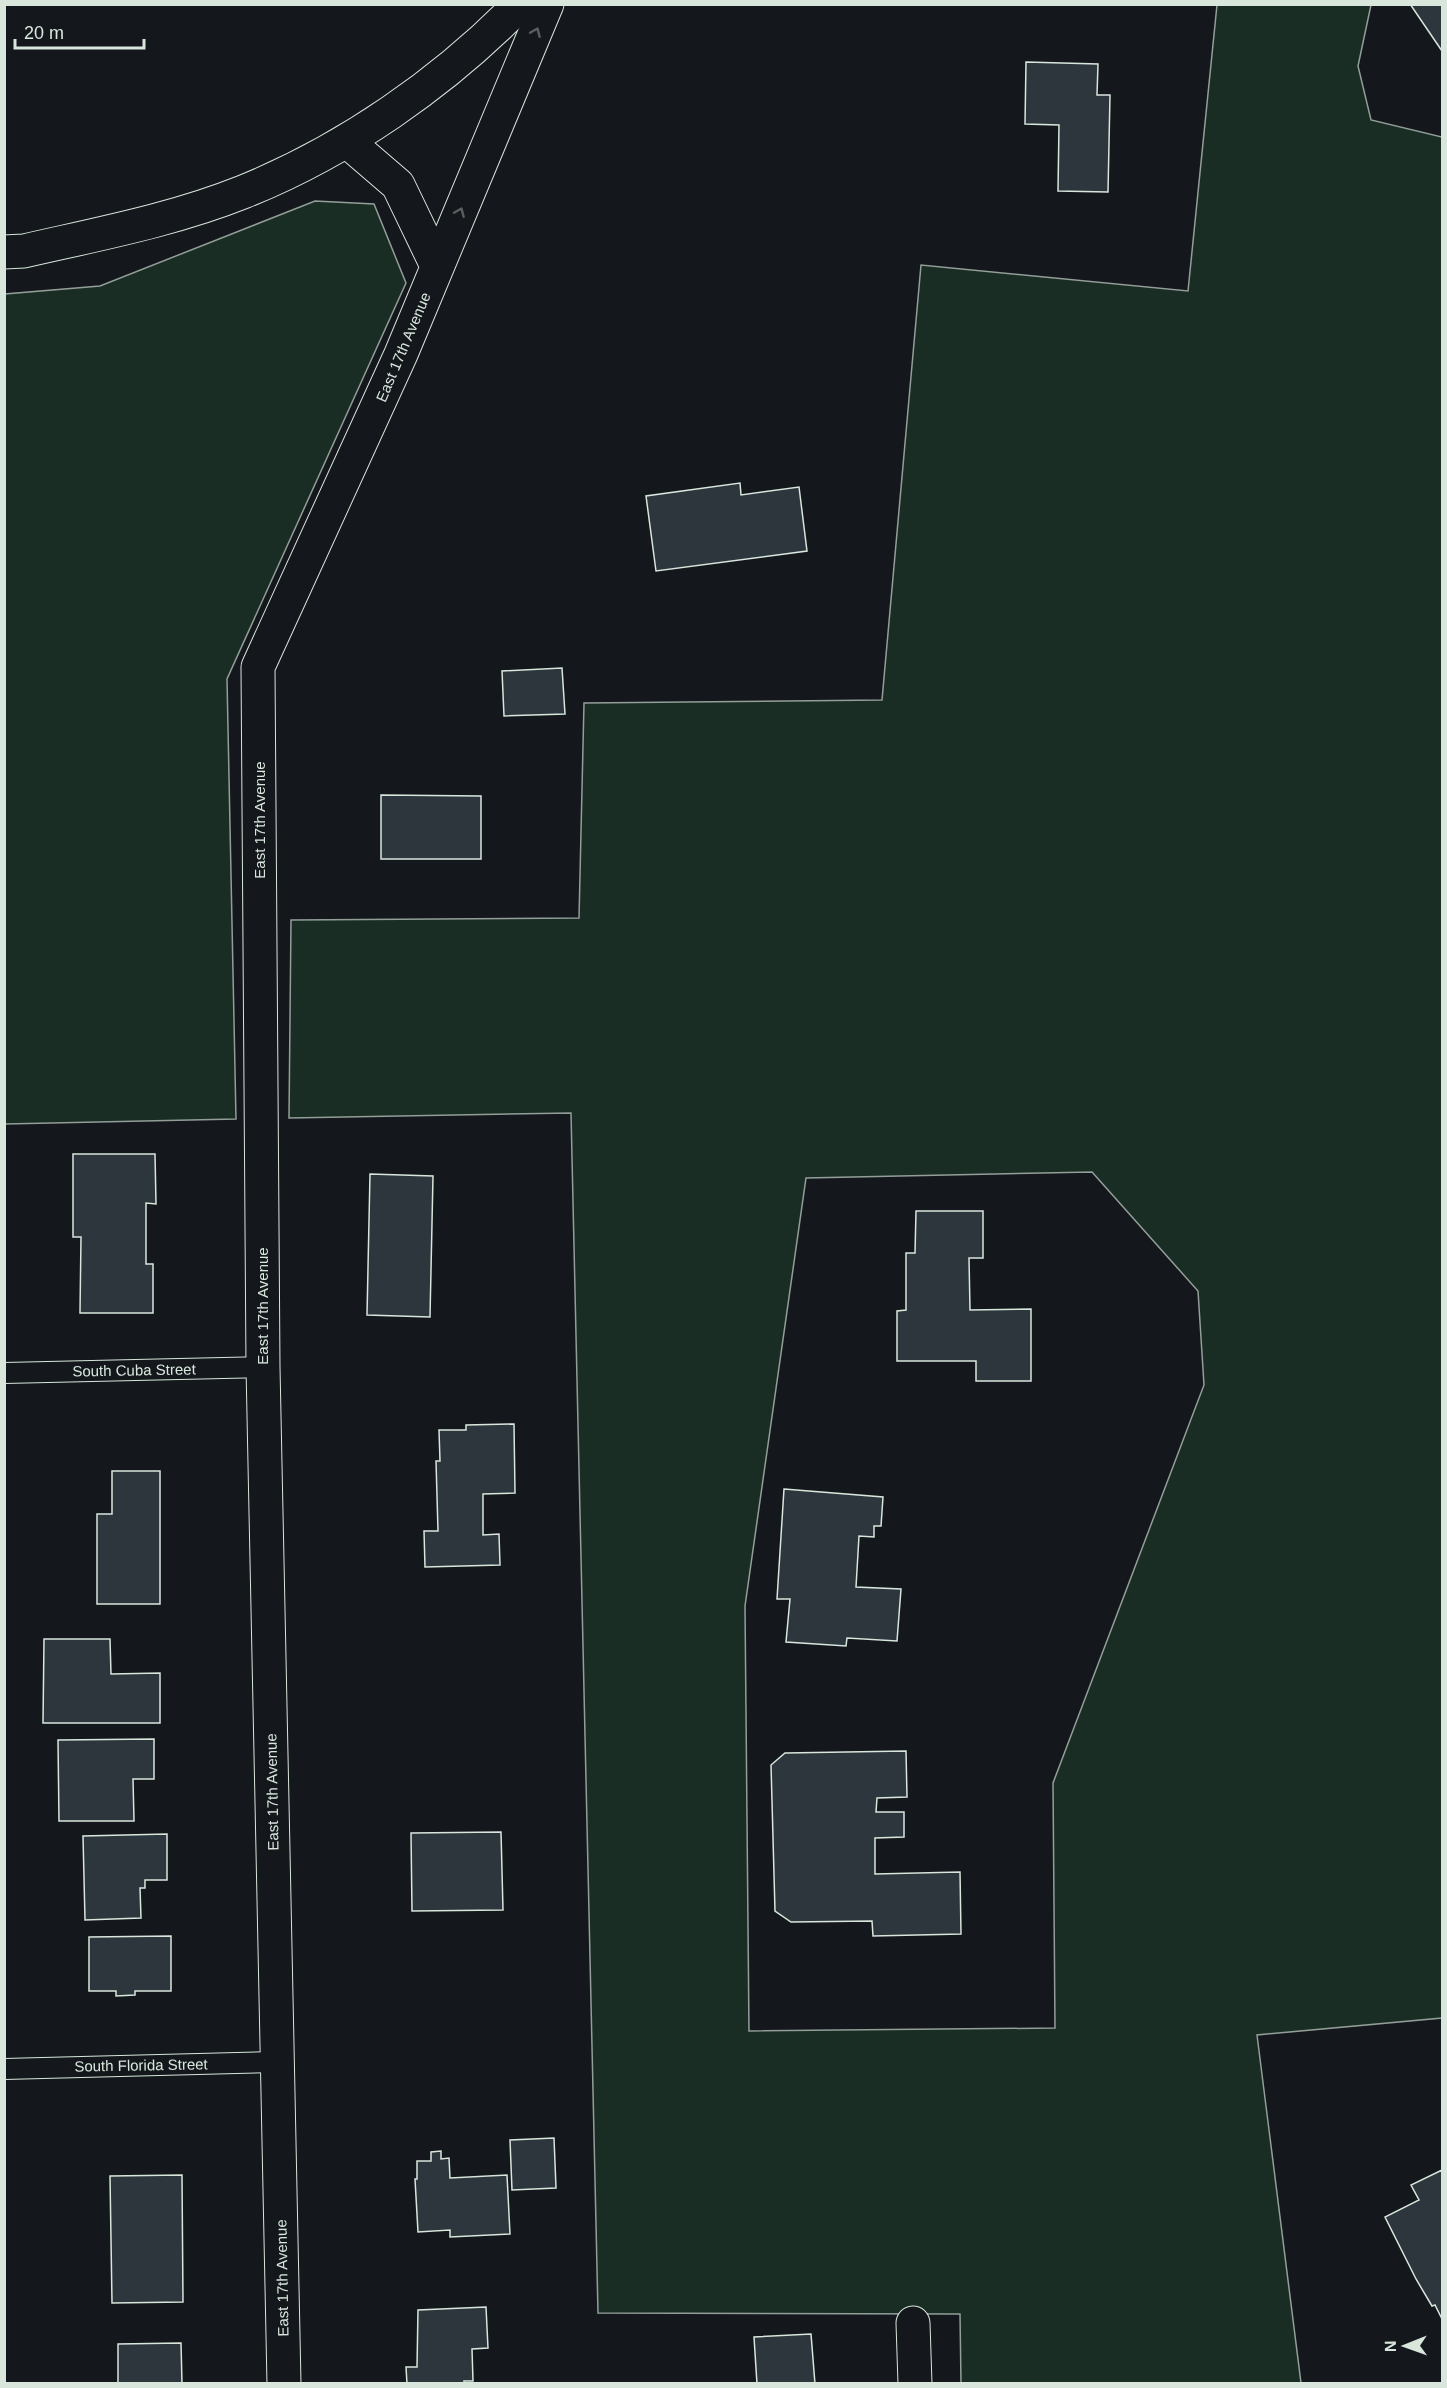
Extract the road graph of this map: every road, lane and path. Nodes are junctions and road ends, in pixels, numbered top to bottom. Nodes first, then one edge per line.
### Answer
1 (520, 4) edge
2 (547, 4) edge
3 (348, 142) junction
4 (4, 252) edge
5 (437, 266) junction
6 (263, 1367) junction
7 (4, 1373) edge
8 (278, 2062) junction
9 (4, 2069) edge
10 (913, 2323) dead end
11 (284, 2384) edge
12 (915, 2384) edge

1 - 3 street
5 -> 2 street, East 17th Avenue
3 - 4 street
3 - 5 street
5 - 6 street, East 17th Avenue
6 - 7 lane, South Cuba Street
6 - 8 street, East 17th Avenue
8 - 9 lane, South Florida Street
8 - 11 street, East 17th Avenue
10 - 12 street

